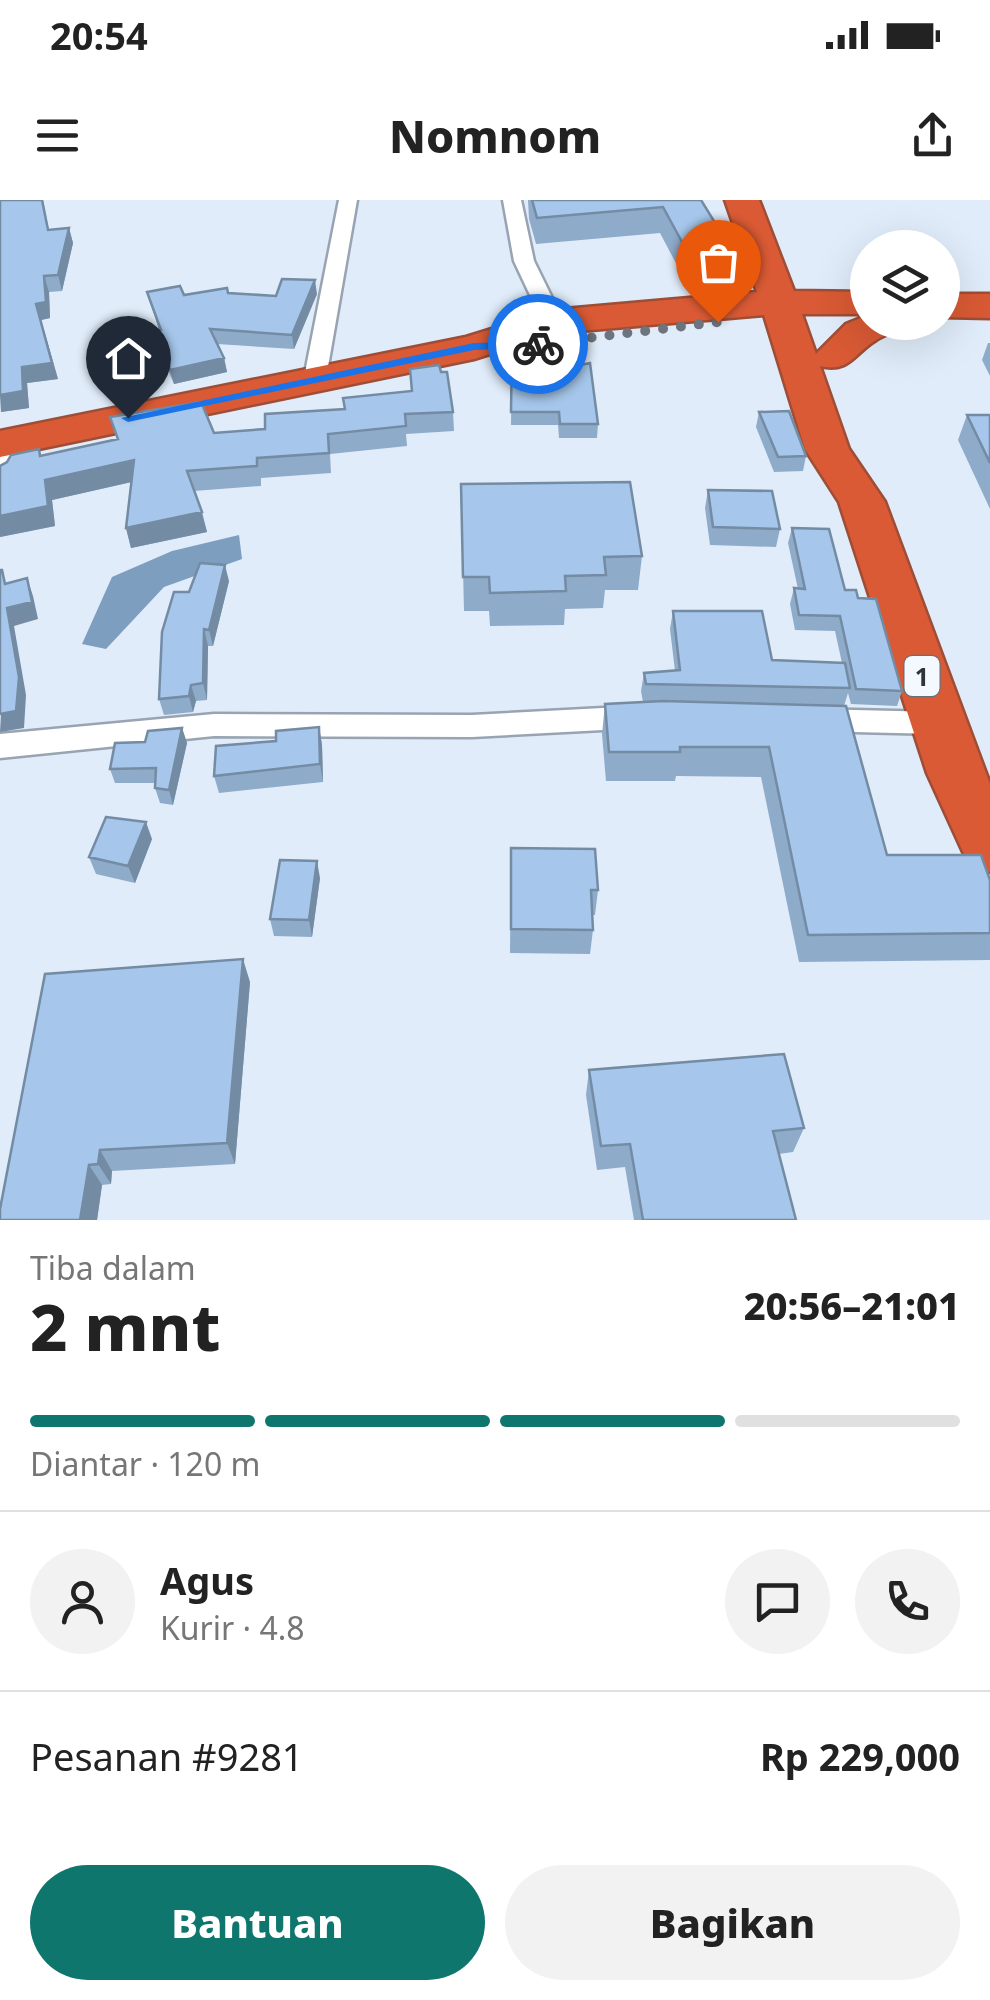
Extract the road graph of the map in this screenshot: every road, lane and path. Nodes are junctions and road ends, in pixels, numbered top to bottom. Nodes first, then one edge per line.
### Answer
1 (348, 200) edge
2 (512, 200) edge
3 (742, 200) edge
4 (768, 200) edge
5 (781, 263) junction
6 (850, 294) edge
7 (960, 305) edge
8 (990, 306) edge
9 (850, 308) edge
10 (714, 315) junction
11 (960, 321) edge
12 (552, 322) junction
13 (850, 322) edge
14 (990, 322) edge
15 (804, 327) junction
16 (850, 331) edge
17 (474, 347) junction
18 (315, 378) junction
19 (5, 455) edge
20 (676, 717) edge
21 (789, 720) edge
22 (938, 723) junction
23 (0, 746) edge
24 (990, 847) edge

1 - 18 street
2 - 12 street
3 - 5 highway
4 - 5 highway
5 - 6 highway
5 - 10 highway
5 - 15 highway
7 - 8 highway
9 - 15 highway
10 - 12 highway
10 - 15 highway
10 - 15 highway
10 - 17 highway
11 - 14 highway
12 - 17 highway
13 - 15 highway
15 - 16 highway
15 - 22 highway, 1
17 - 18 highway
18 - 19 highway
20 - 23 street
21 - 22 street
22 - 24 highway, 1

